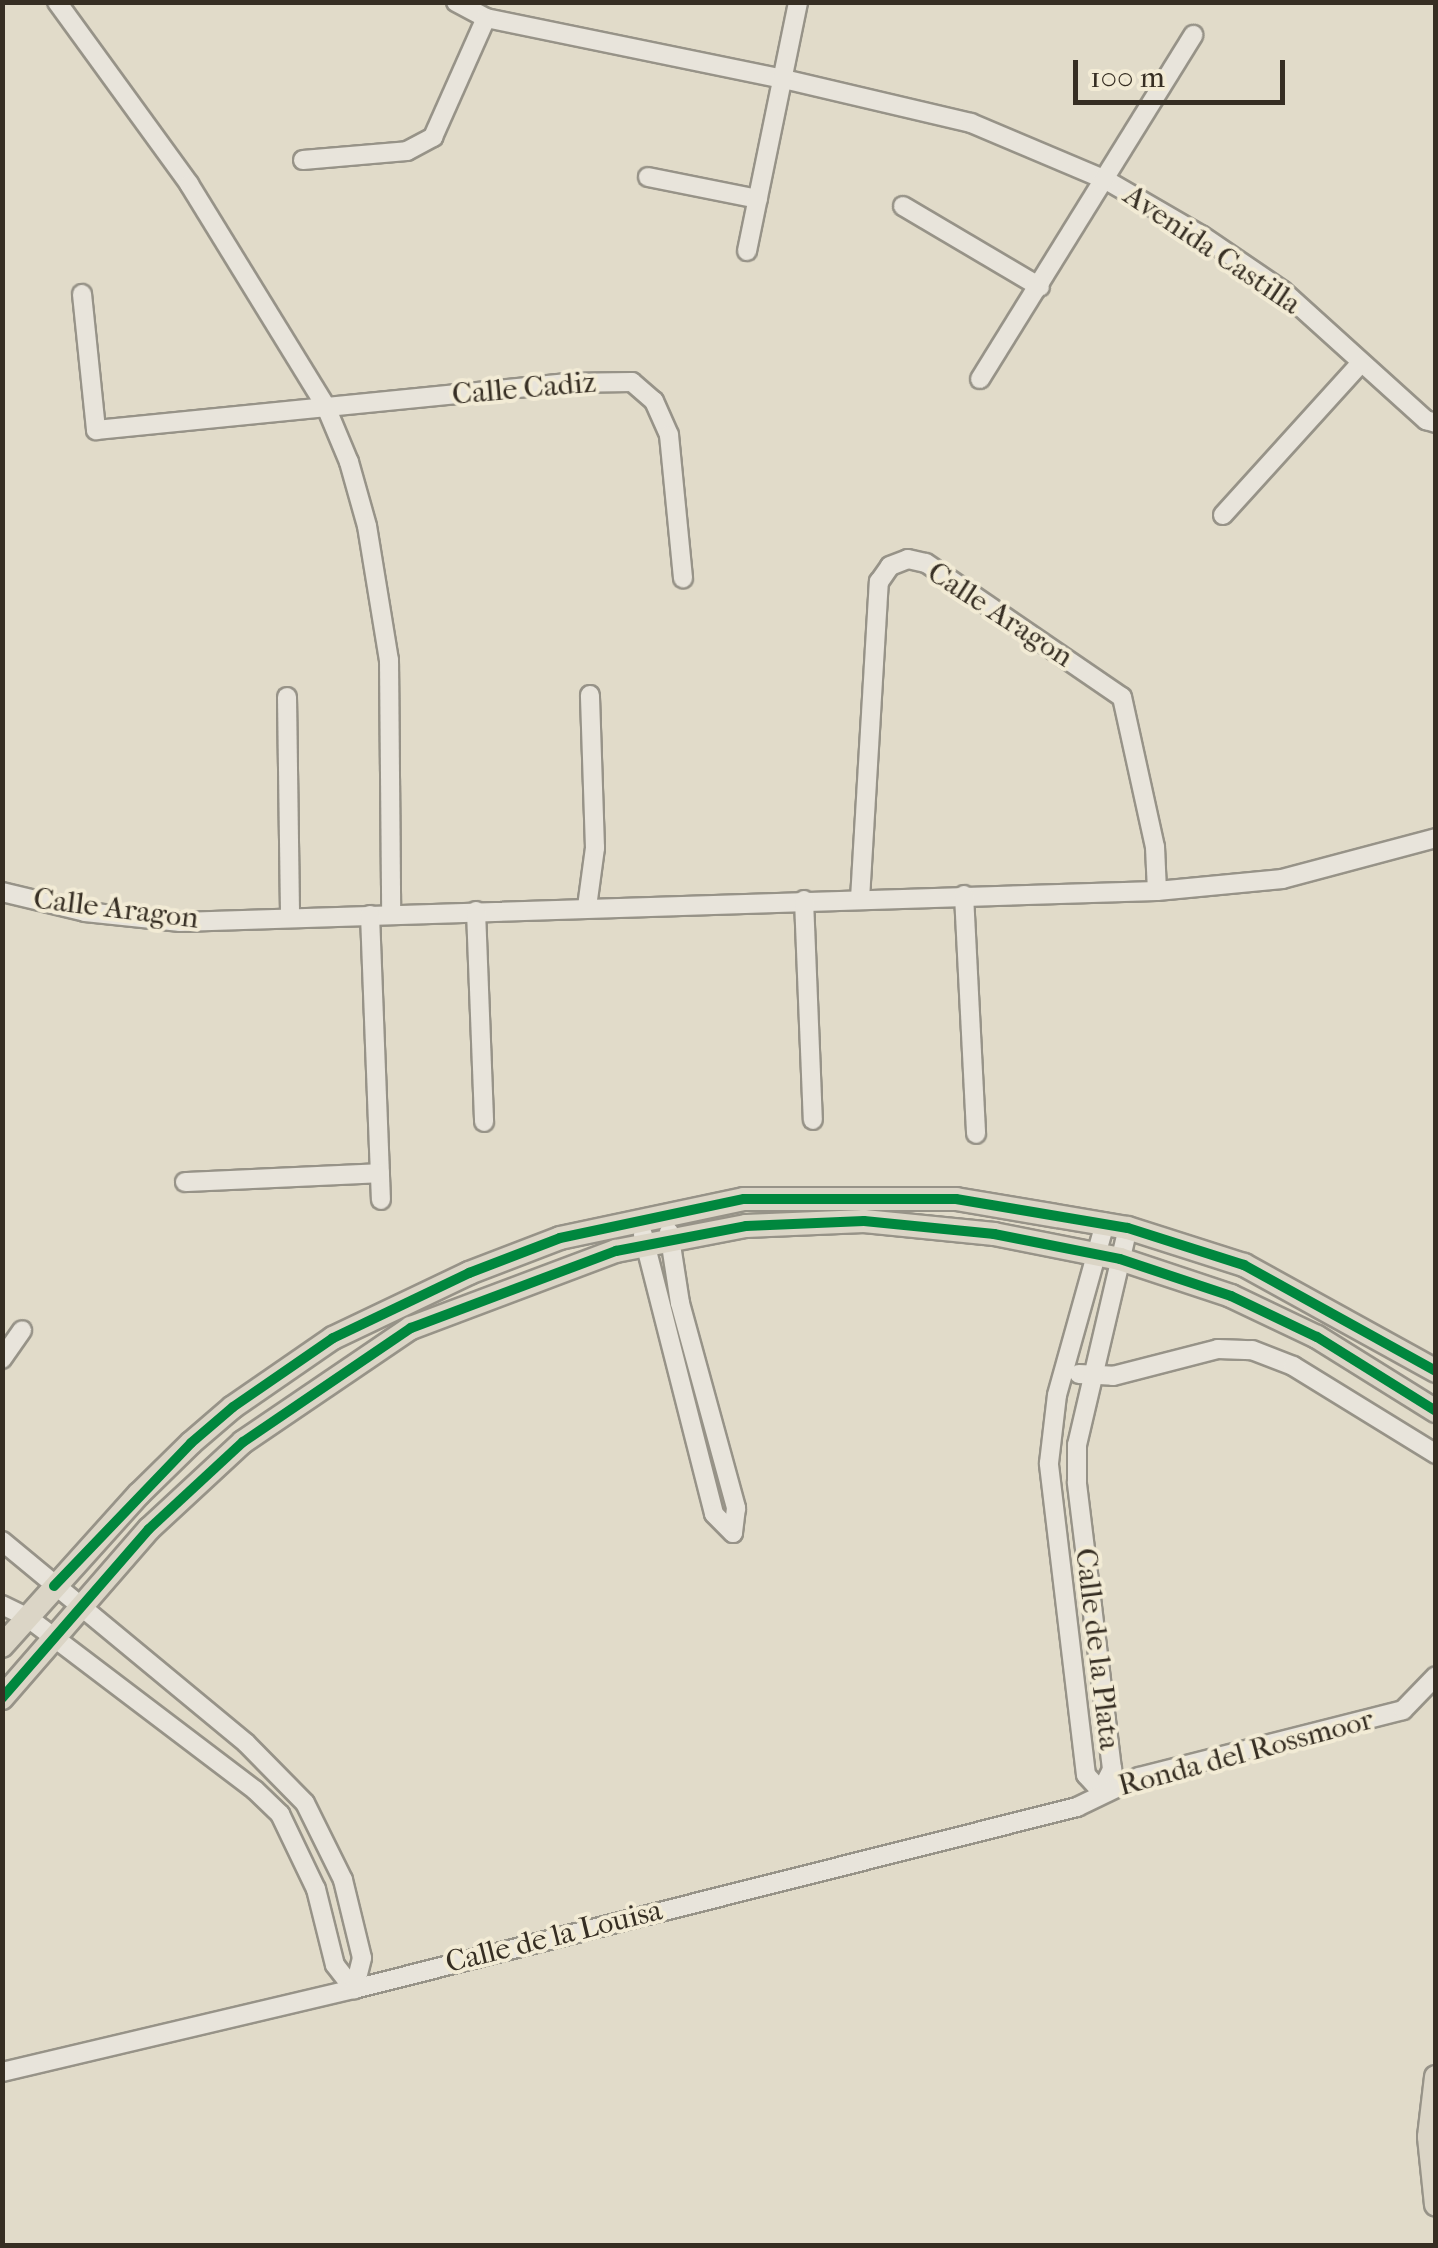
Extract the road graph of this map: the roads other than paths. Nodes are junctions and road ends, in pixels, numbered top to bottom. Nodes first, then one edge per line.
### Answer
1 (56, 2) edge
2 (456, 2) edge
3 (798, 2) edge
4 (486, 18) junction
5 (1193, 35) dead end
6 (784, 79) junction
7 (303, 160) dead end
8 (648, 177) dead end
9 (1106, 180) junction
10 (758, 198) junction
11 (903, 206) dead end
12 (747, 250) dead end
13 (1040, 287) junction
14 (82, 294) dead end
15 (1361, 362) junction
16 (980, 379) dead end
17 (326, 407) junction
18 (1436, 423) edge
19 (1223, 514) dead end
20 (683, 578) dead end
21 (590, 696) dead end
22 (286, 697) dead end
23 (1436, 838) edge
24 (1157, 891) junction
25 (2, 892) edge
26 (964, 896) junction
27 (860, 899) junction
28 (804, 900) junction
29 (586, 907) junction
30 (476, 911) junction
31 (390, 914) junction
32 (370, 915) junction
33 (290, 918) junction
34 (814, 1120) dead end
35 (484, 1122) dead end
36 (976, 1134) dead end
37 (380, 1173) junction
38 (184, 1182) dead end
39 (381, 1200) dead end
40 (665, 1216) junction
41 (639, 1222) junction
42 (1116, 1226) junction
43 (671, 1240) junction
44 (646, 1245) junction
45 (1096, 1254) junction
46 (1120, 1259) junction
47 (22, 1330) dead end
48 (2, 1359) edge
49 (1436, 1371) edge
50 (1064, 1372) junction
51 (1090, 1375) junction
52 (1436, 1411) edge
53 (1436, 1454) edge
54 (2, 1540) edge
55 (54, 1586) junction
56 (2, 1605) edge
57 (80, 1608) junction
58 (28, 1617) junction
59 (55, 1638) junction
60 (2, 1646) edge
61 (1436, 1676) edge
62 (2, 1698) edge
63 (1101, 1791) junction
64 (354, 1989) junction
65 (2, 2072) edge
66 (1436, 2077) edge
67 (1436, 2205) edge

1 - 17 street
2 - 4 street, Avenida Castilla
3 - 6 street
4 - 6 street, Avenida Castilla
4 - 7 street
5 - 9 street, Avenida Castilla
6 - 9 street, Avenida Castilla
6 - 10 street
8 - 10 street
9 - 13 street, Avenida Castilla
9 - 15 street, Avenida Castilla
10 - 12 street
11 - 13 street
13 - 16 street, Avenida Castilla
14 - 17 street, Calle Cadiz
15 - 18 street, Avenida Castilla
15 - 19 street
17 - 20 street, Calle Cadiz
17 - 31 street
21 - 29 street
22 - 33 street
23 - 24 street, Calle Aragon
24 - 26 street, Calle Aragon
24 - 27 street, Calle Aragon
25 - 33 street, Calle Aragon
26 - 27 street, Calle Aragon
26 - 36 street
27 - 28 street, Calle Aragon
28 - 29 street, Calle Aragon
28 - 34 street
29 - 30 street, Calle Aragon
30 - 31 street, Calle Aragon
30 - 35 street
31 - 32 street, Calle Aragon
32 - 33 street, Calle Aragon
32 - 37 street
37 - 38 street
37 - 39 street
40 - 41 main road
40 - 42 main road
40 - 43 street
41 - 44 street
41 - 55 main road
42 - 45 street, Calle de la Plata
42 - 46 street, Calle de la Plata
42 - 49 main road
43 - 44 main road
43 - 44 street
43 - 45 main road
44 - 57 main road
45 - 46 main road
45 - 50 street, Calle de la Plata
46 - 51 street, Calle de la Plata
46 - 52 main road
47 - 48 street
50 - 51 street
50 - 63 street, Calle de la Plata
51 - 53 street
51 - 63 street, Calle de la Plata
54 - 55 street
55 - 57 street
55 - 58 main road
56 - 58 street
57 - 59 main road
57 - 64 street
58 - 59 street
58 - 60 main road
59 - 62 main road
59 - 64 street
61 - 63 street, Ronda del Rossmoor
63 - 64 street, Calle de la Louisa
64 - 65 street, Calle de la Louisa
66 - 67 main road

